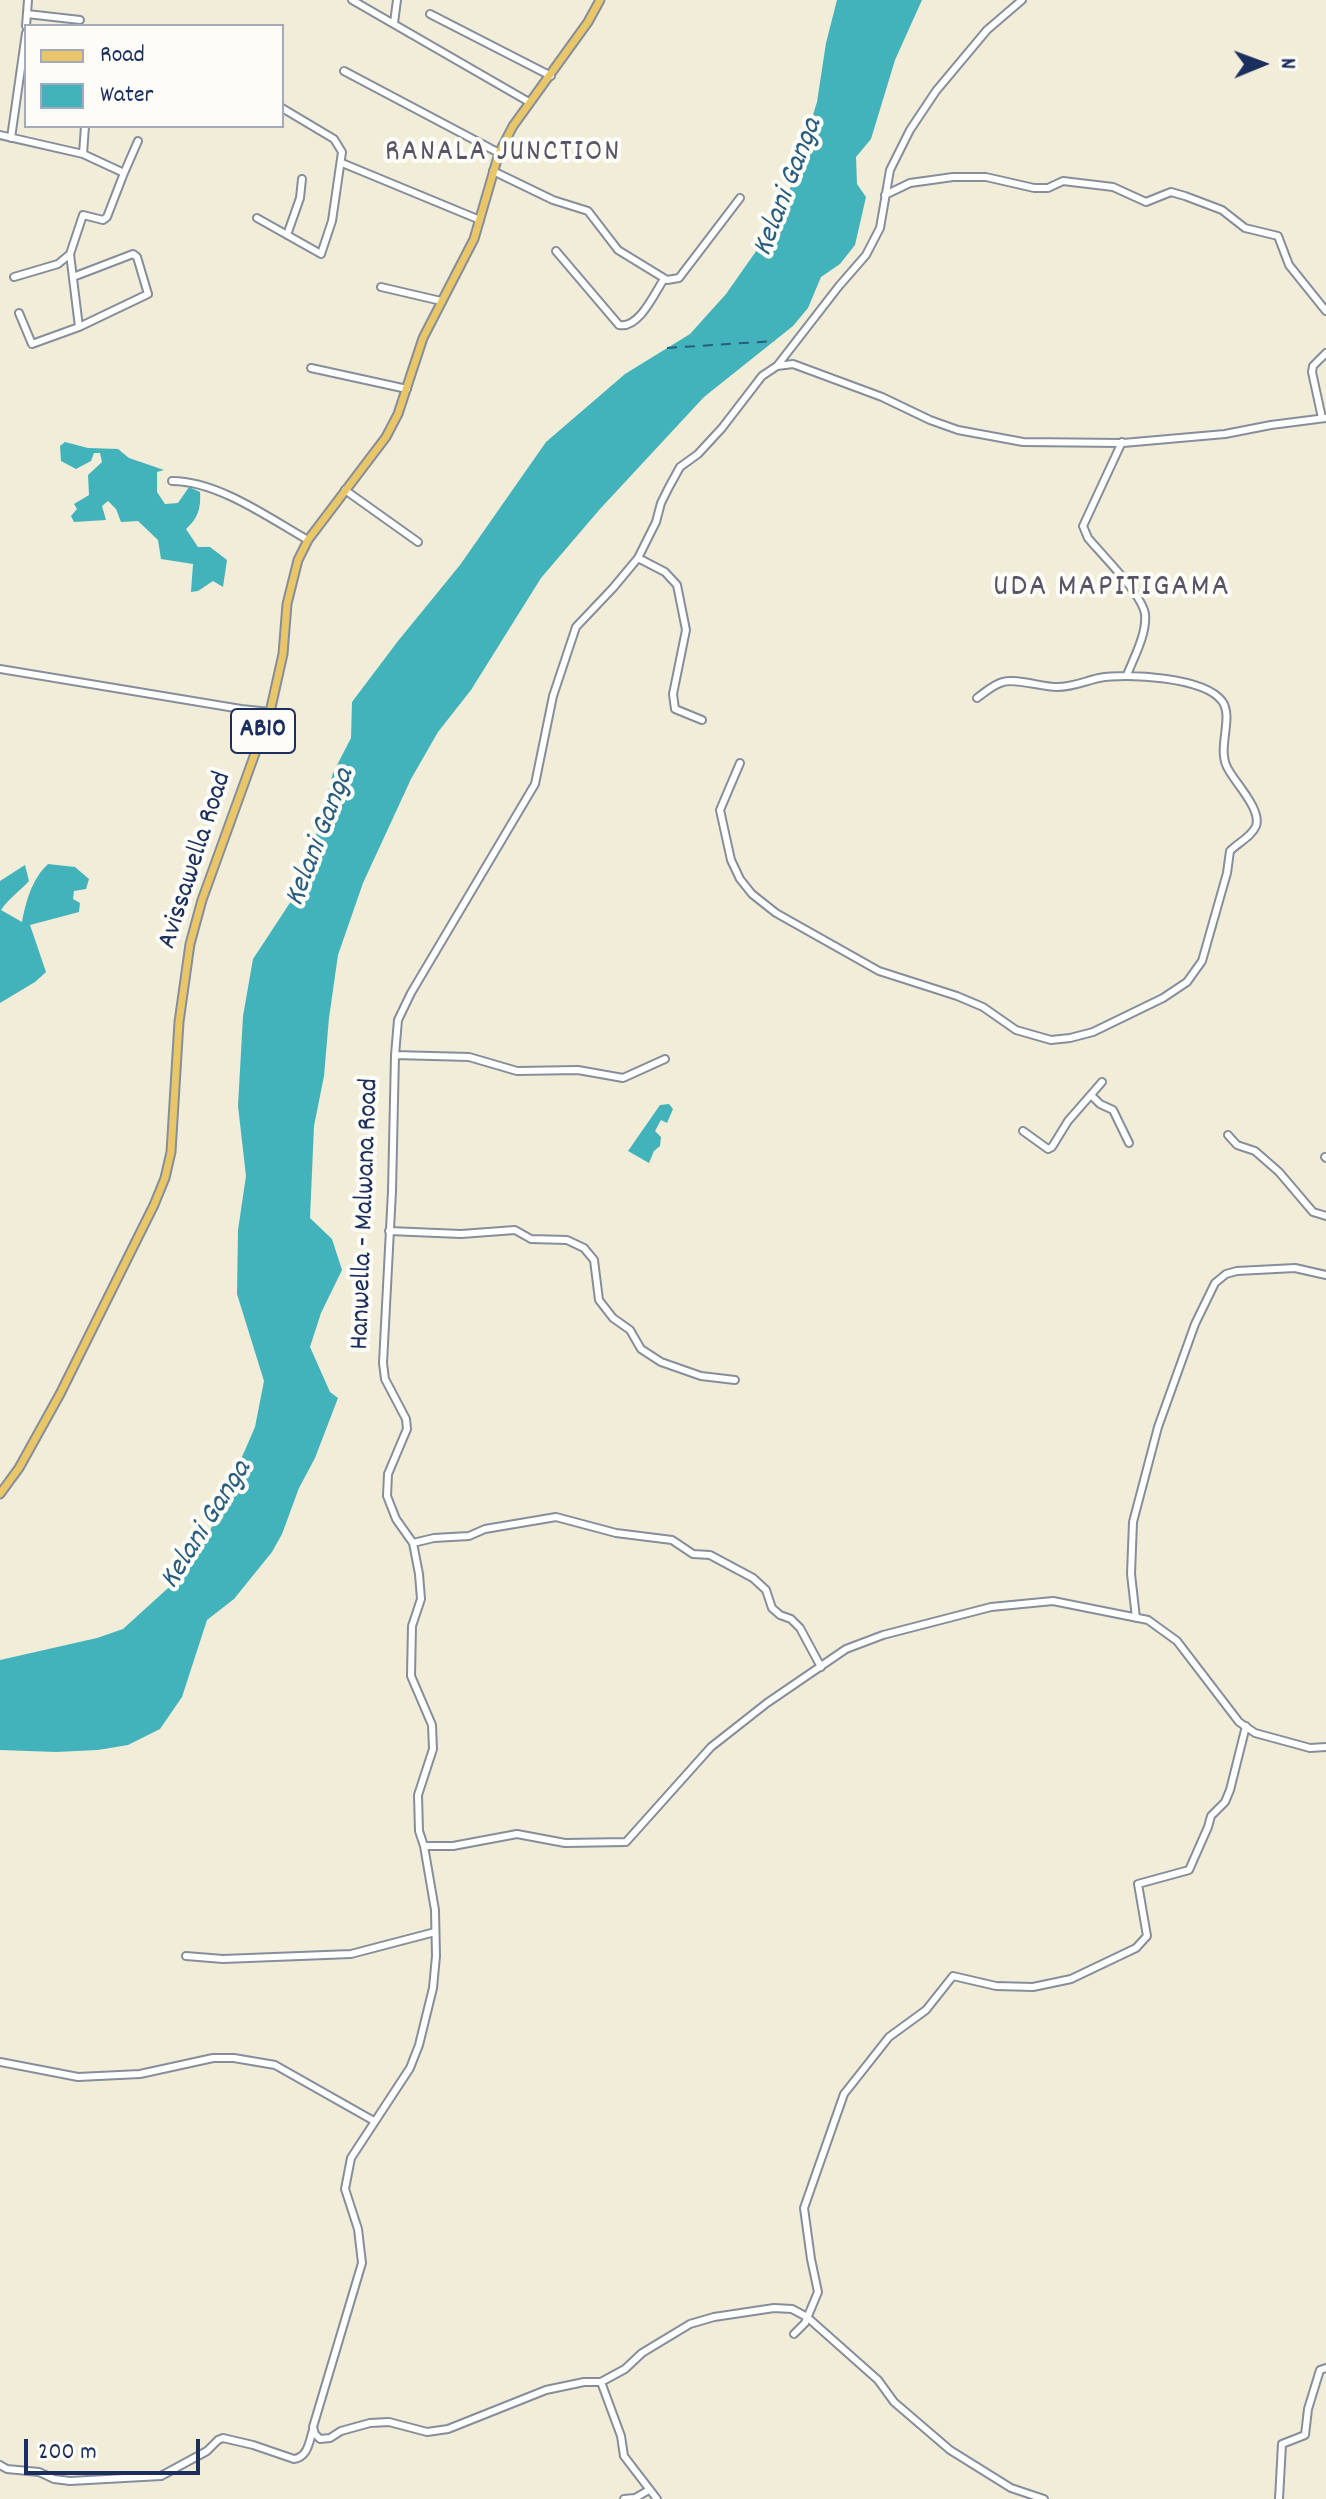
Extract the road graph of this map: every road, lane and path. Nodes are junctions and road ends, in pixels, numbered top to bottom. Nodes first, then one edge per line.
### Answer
1 (28, 0) edge
2 (352, 0) edge
3 (397, 0) edge
4 (600, 0) edge
5 (1022, 0) edge
6 (27, 14) junction
7 (430, 14) dead end
8 (80, 20) dead end
9 (394, 23) junction
10 (26, 24) edge
11 (24, 71) edge
12 (344, 71) dead end
13 (551, 76) junction
14 (529, 102) junction
15 (284, 109) edge
16 (85, 128) edge
17 (0, 135) edge
18 (11, 138) junction
19 (138, 141) dead end
20 (499, 153) junction
21 (83, 154) junction
22 (342, 163) junction
23 (493, 171) junction
24 (124, 173) junction
25 (302, 179) dead end
26 (885, 195) junction
27 (740, 198) dead end
28 (257, 218) dead end
29 (480, 220) junction
30 (287, 235) junction
31 (556, 251) dead end
32 (70, 254) junction
33 (14, 277) dead end
34 (73, 277) junction
35 (664, 279) junction
36 (381, 287) dead end
37 (441, 301) junction
38 (1326, 311) edge
39 (19, 313) dead end
40 (79, 327) junction
41 (1326, 353) edge
42 (777, 366) junction
43 (311, 368) dead end
44 (407, 389) junction
45 (1324, 418) edge
46 (1122, 442) junction
47 (172, 481) dead end
48 (345, 490) junction
49 (308, 540) junction
50 (418, 542) dead end
51 (638, 558) junction
52 (0, 669) edge
53 (1127, 675) junction
54 (977, 698) dead end
55 (270, 712) junction
56 (702, 720) dead end
57 (740, 763) dead end
58 (395, 1055) junction
59 (665, 1059) dead end
60 (1102, 1082) dead end
61 (1091, 1095) junction
62 (1023, 1131) dead end
63 (1228, 1135) dead end
64 (1129, 1143) dead end
65 (1326, 1216) edge
66 (389, 1231) junction
67 (1326, 1275) edge
68 (735, 1380) dead end
69 (0, 1494) edge
70 (413, 1543) junction
71 (1136, 1618) junction
72 (821, 1667) junction
73 (1246, 1726) junction
74 (1326, 1747) edge
75 (424, 1846) junction
76 (435, 1932) junction
77 (186, 1956) dead end
78 (0, 2062) edge
79 (374, 2121) junction
80 (807, 2317) junction
81 (794, 2334) dead end
82 (1326, 2368) edge
83 (601, 2382) junction
84 (313, 2427) junction
85 (0, 2465) edge
86 (649, 2490) junction
87 (624, 2499) edge
88 (657, 2499) edge
89 (1044, 2499) edge
90 (1279, 2499) edge

1 - 6 street
2 - 9 street
3 - 9 street
4 - 13 main road, Avissawella Road / AB10
5 - 26 street, Hanwella - Malwana Road
6 - 8 street
6 - 10 street
7 - 13 street
9 - 14 street
11 - 18 street
12 - 20 street
13 - 14 main road, Avissawella Road / AB10
14 - 20 main road, Avissawella Road / AB10
15 - 22 street
16 - 21 street
17 - 18 street
18 - 21 street
19 - 24 street
20 - 23 main road, Avissawella Road / AB10
21 - 24 street
22 - 29 street
22 - 30 street
23 - 29 main road, Avissawella Road / AB10
23 - 35 street
24 - 32 street
25 - 30 street
26 - 38 street
26 - 42 street, Hanwella - Malwana Road
27 - 35 street
28 - 30 street
29 - 37 main road, Avissawella Road / AB10
31 - 35 street
32 - 33 street
32 - 34 street
34 - 40 street
34 - 40 street
36 - 37 street
37 - 44 main road, Avissawella Road / AB10
39 - 40 street
41 - 45 street
42 - 46 street
42 - 51 street, Hanwella - Malwana Road
43 - 44 street
44 - 48 main road, Avissawella Road / AB10
45 - 46 street
46 - 53 street
47 - 49 street
48 - 49 main road, Avissawella Road / AB10
48 - 50 street
49 - 55 main road, Avissawella Road / AB10
51 - 56 street
51 - 58 street, Hanwella - Malwana Road
52 - 55 street
53 - 54 street
53 - 57 street
55 - 69 main road, Avissawella Road / AB10
58 - 59 street
58 - 66 street, Hanwella - Malwana Road
60 - 61 street
61 - 62 street
61 - 64 street
63 - 65 street
66 - 68 street
66 - 70 street, Hanwella - Malwana Road
67 - 71 street
70 - 72 street
70 - 75 street, Hanwella - Malwana Road
71 - 72 street
71 - 73 street
72 - 75 street
73 - 74 street
73 - 80 street
75 - 76 street, Hanwella - Malwana Road
76 - 77 street
76 - 79 street, Hanwella - Malwana Road
78 - 79 street
79 - 84 street, Hanwella - Malwana Road
80 - 81 street
80 - 83 street
80 - 89 street
82 - 90 street
83 - 84 street
83 - 86 street
84 - 85 street, Hanwella - Malwana Road
86 - 87 street
86 - 88 street

